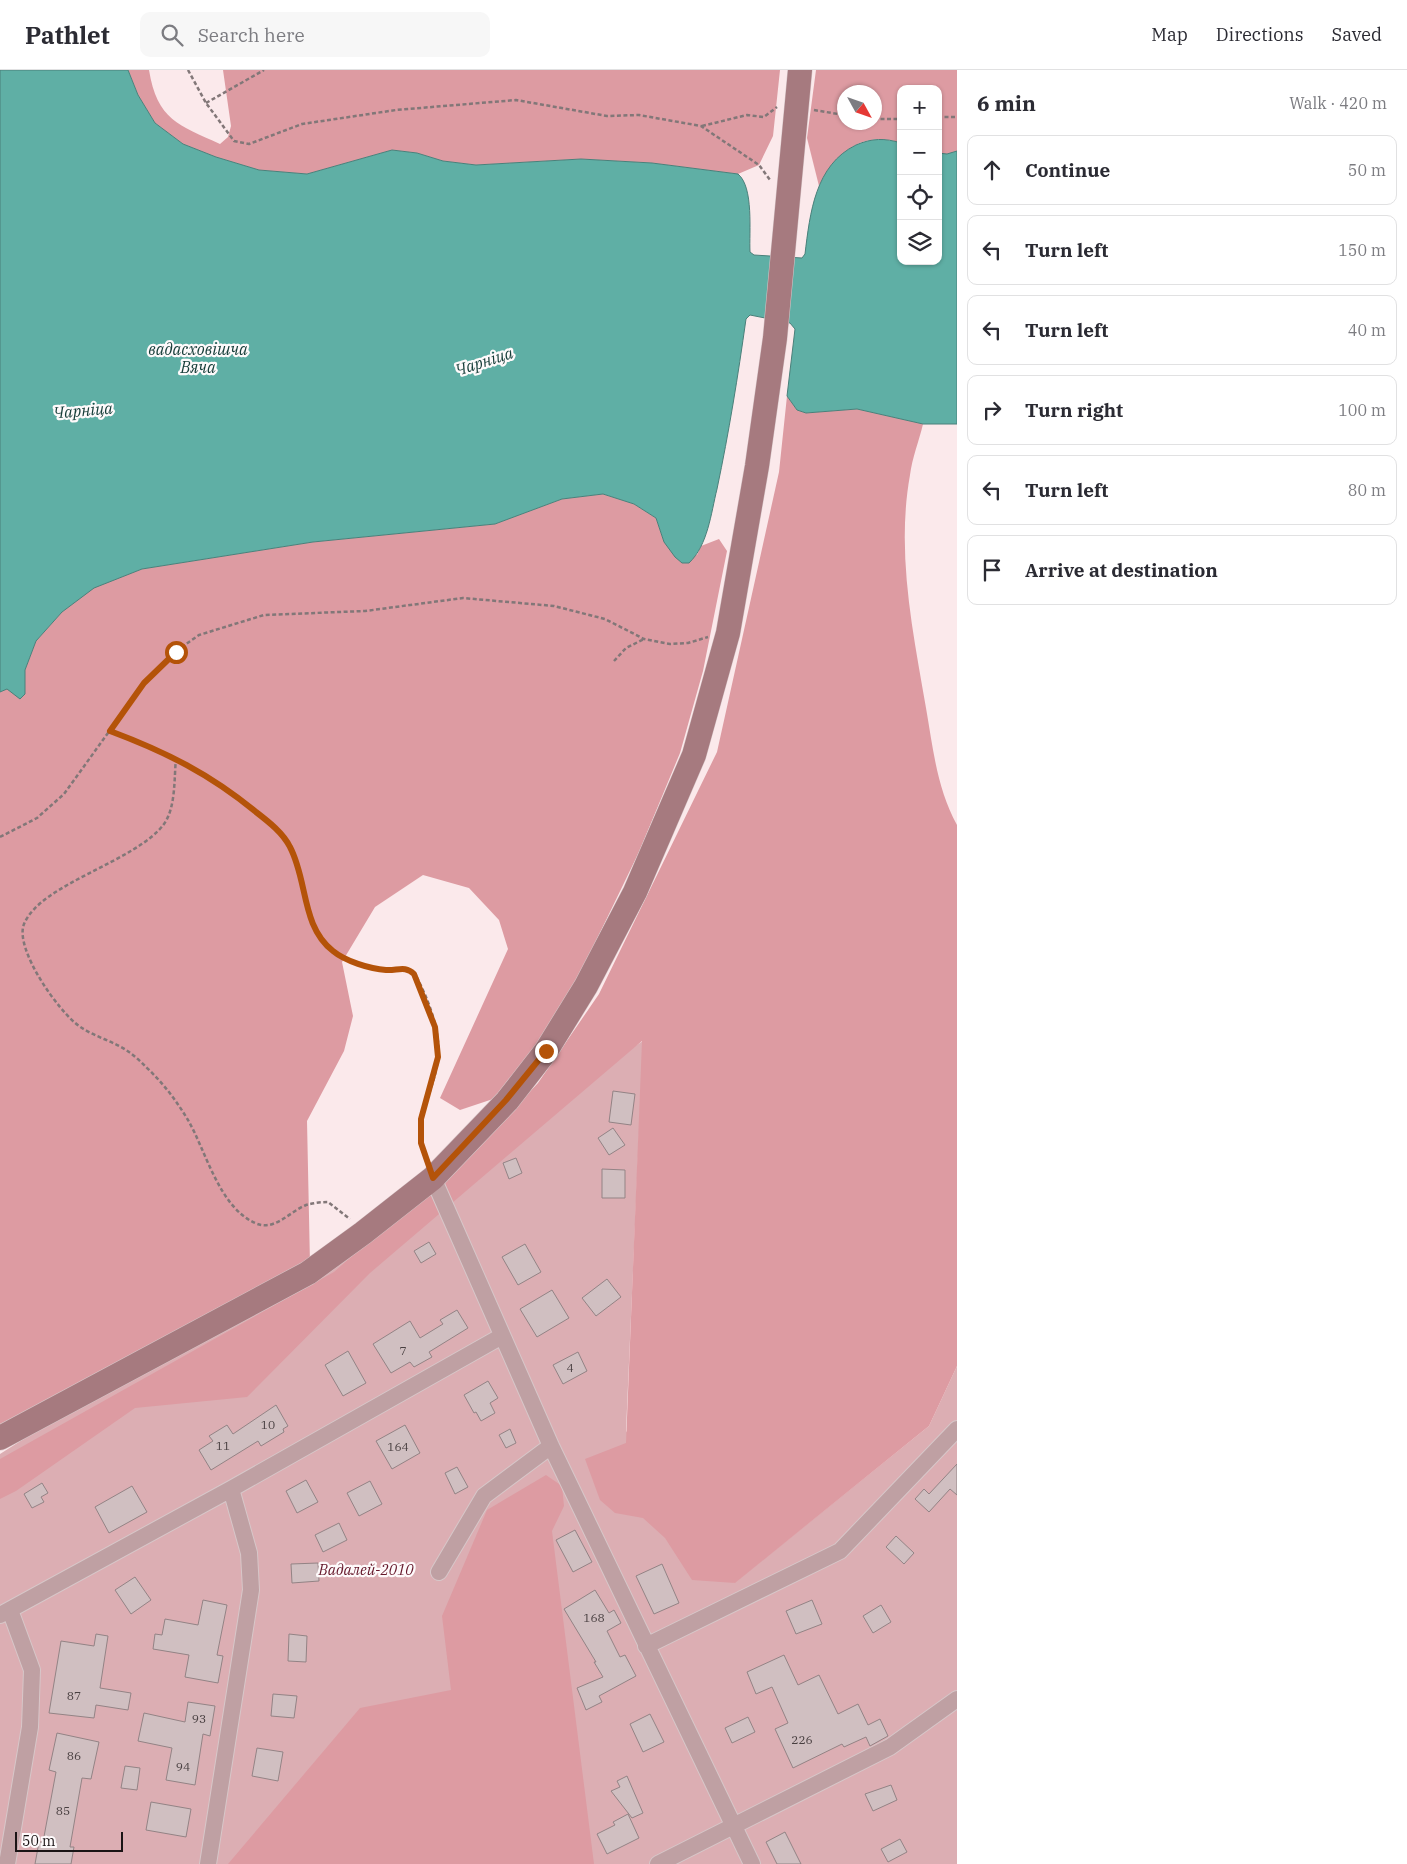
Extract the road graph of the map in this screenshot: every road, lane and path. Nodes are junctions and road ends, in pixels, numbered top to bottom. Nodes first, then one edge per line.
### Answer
1 (188, 70) edge
2 (264, 70) edge
3 (800, 70) edge
4 (206, 103) junction
5 (808, 111) junction
6 (837, 114) edge
7 (942, 117) edge
8 (957, 118) edge
9 (882, 119) edge
10 (897, 119) edge
11 (701, 126) junction
12 (771, 181) dead end
13 (728, 633) junction
14 (644, 639) junction
15 (614, 661) dead end
16 (110, 731) junction
17 (176, 758) junction
18 (0, 837) edge
19 (433, 1178) junction
20 (363, 1233) junction
21 (502, 1336) junction
22 (957, 1429) edge
23 (0, 1438) edge
24 (551, 1446) junction
25 (231, 1489) junction
26 (438, 1572) dead end
27 (5, 1612) edge
28 (646, 1646) junction
29 (957, 1699) edge
30 (734, 1825) junction
31 (7, 1864) edge
32 (208, 1864) edge
33 (658, 1864) edge
34 (752, 1864) edge

1 - 4 path
2 - 4 path
3 - 5 street
4 - 11 path
5 - 6 path
5 - 11 path
5 - 13 street
7 - 8 path
9 - 10 path
11 - 12 path
13 - 14 path
13 - 19 street
14 - 15 path
14 - 16 path
16 - 17 path
16 - 18 path
17 - 19 path
17 - 20 path
19 - 20 street
19 - 21 street
20 - 23 street
21 - 24 street
21 - 25 street
22 - 28 street
24 - 26 street
24 - 28 street
25 - 27 street
25 - 32 street
27 - 31 street
28 - 30 street
29 - 30 street
30 - 33 street
30 - 34 street

